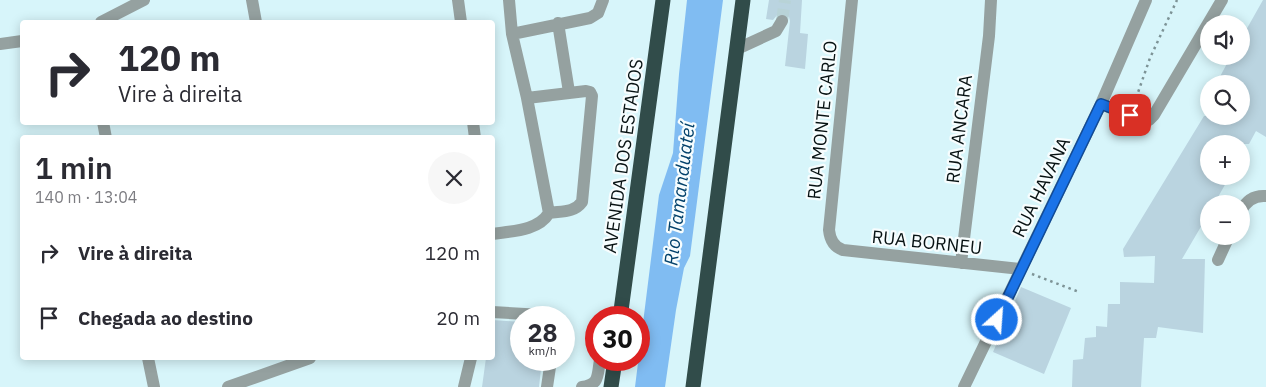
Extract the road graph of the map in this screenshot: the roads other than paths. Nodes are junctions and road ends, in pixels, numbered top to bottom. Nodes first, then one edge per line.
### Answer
1 (144, 0) edge
2 (252, 0) edge
3 (458, 0) edge
4 (509, 0) edge
5 (603, 0) edge
6 (663, 0) edge
7 (743, 0) edge
8 (852, 0) edge
9 (991, 0) edge
10 (1146, 0) edge
11 (1222, 0) edge
12 (105, 20) edge
13 (256, 20) edge
14 (461, 20) edge
15 (782, 21) tunnel mouth
16 (558, 23) junction
17 (512, 34) junction
18 (20, 41) edge
19 (0, 44) edge
20 (737, 49) junction
21 (569, 92) junction
22 (527, 98) junction
23 (1101, 104) junction
24 (1266, 196) edge
25 (1250, 200) edge
26 (549, 213) junction
27 (495, 234) edge
28 (833, 242) joint
29 (1225, 245) edge
30 (1218, 260) dead end
31 (961, 263) junction
32 (1021, 269) junction
33 (620, 306) edge
34 (495, 312) edge
35 (510, 313) edge
36 (148, 360) edge
37 (304, 360) edge
38 (471, 360) edge
39 (549, 371) edge
40 (598, 371) edge
41 (613, 371) edge
42 (154, 387) edge
43 (228, 387) edge
44 (464, 387) edge
45 (547, 387) edge
46 (582, 387) edge
47 (611, 387) edge
48 (693, 387) edge
49 (964, 387) edge

1 - 12 street
2 - 13 street
3 - 14 street
4 - 17 street
5 - 16 street
6 - 33 highway, AVENIDA DOS ESTADOS
7 - 20 highway
8 - 28 street, RUA MONTE CARLO
9 - 31 street, RUA ANCARA
10 - 23 street, RUA HAVANA
11 - 23 street
15 - 20 street
16 - 17 street
16 - 21 street
17 - 22 street
18 - 19 street
20 - 48 highway
21 - 22 street
21 - 26 street
22 - 26 street
23 - 32 street, RUA HAVANA
24 - 25 street
26 - 27 street
28 - 31 street, RUA BORNEU
29 - 30 street
31 - 32 street, RUA BORNEU
32 - 49 street, RUA HAVANA
34 - 35 street
36 - 42 street
37 - 43 street
38 - 44 street
39 - 45 street
40 - 46 street
41 - 47 highway

